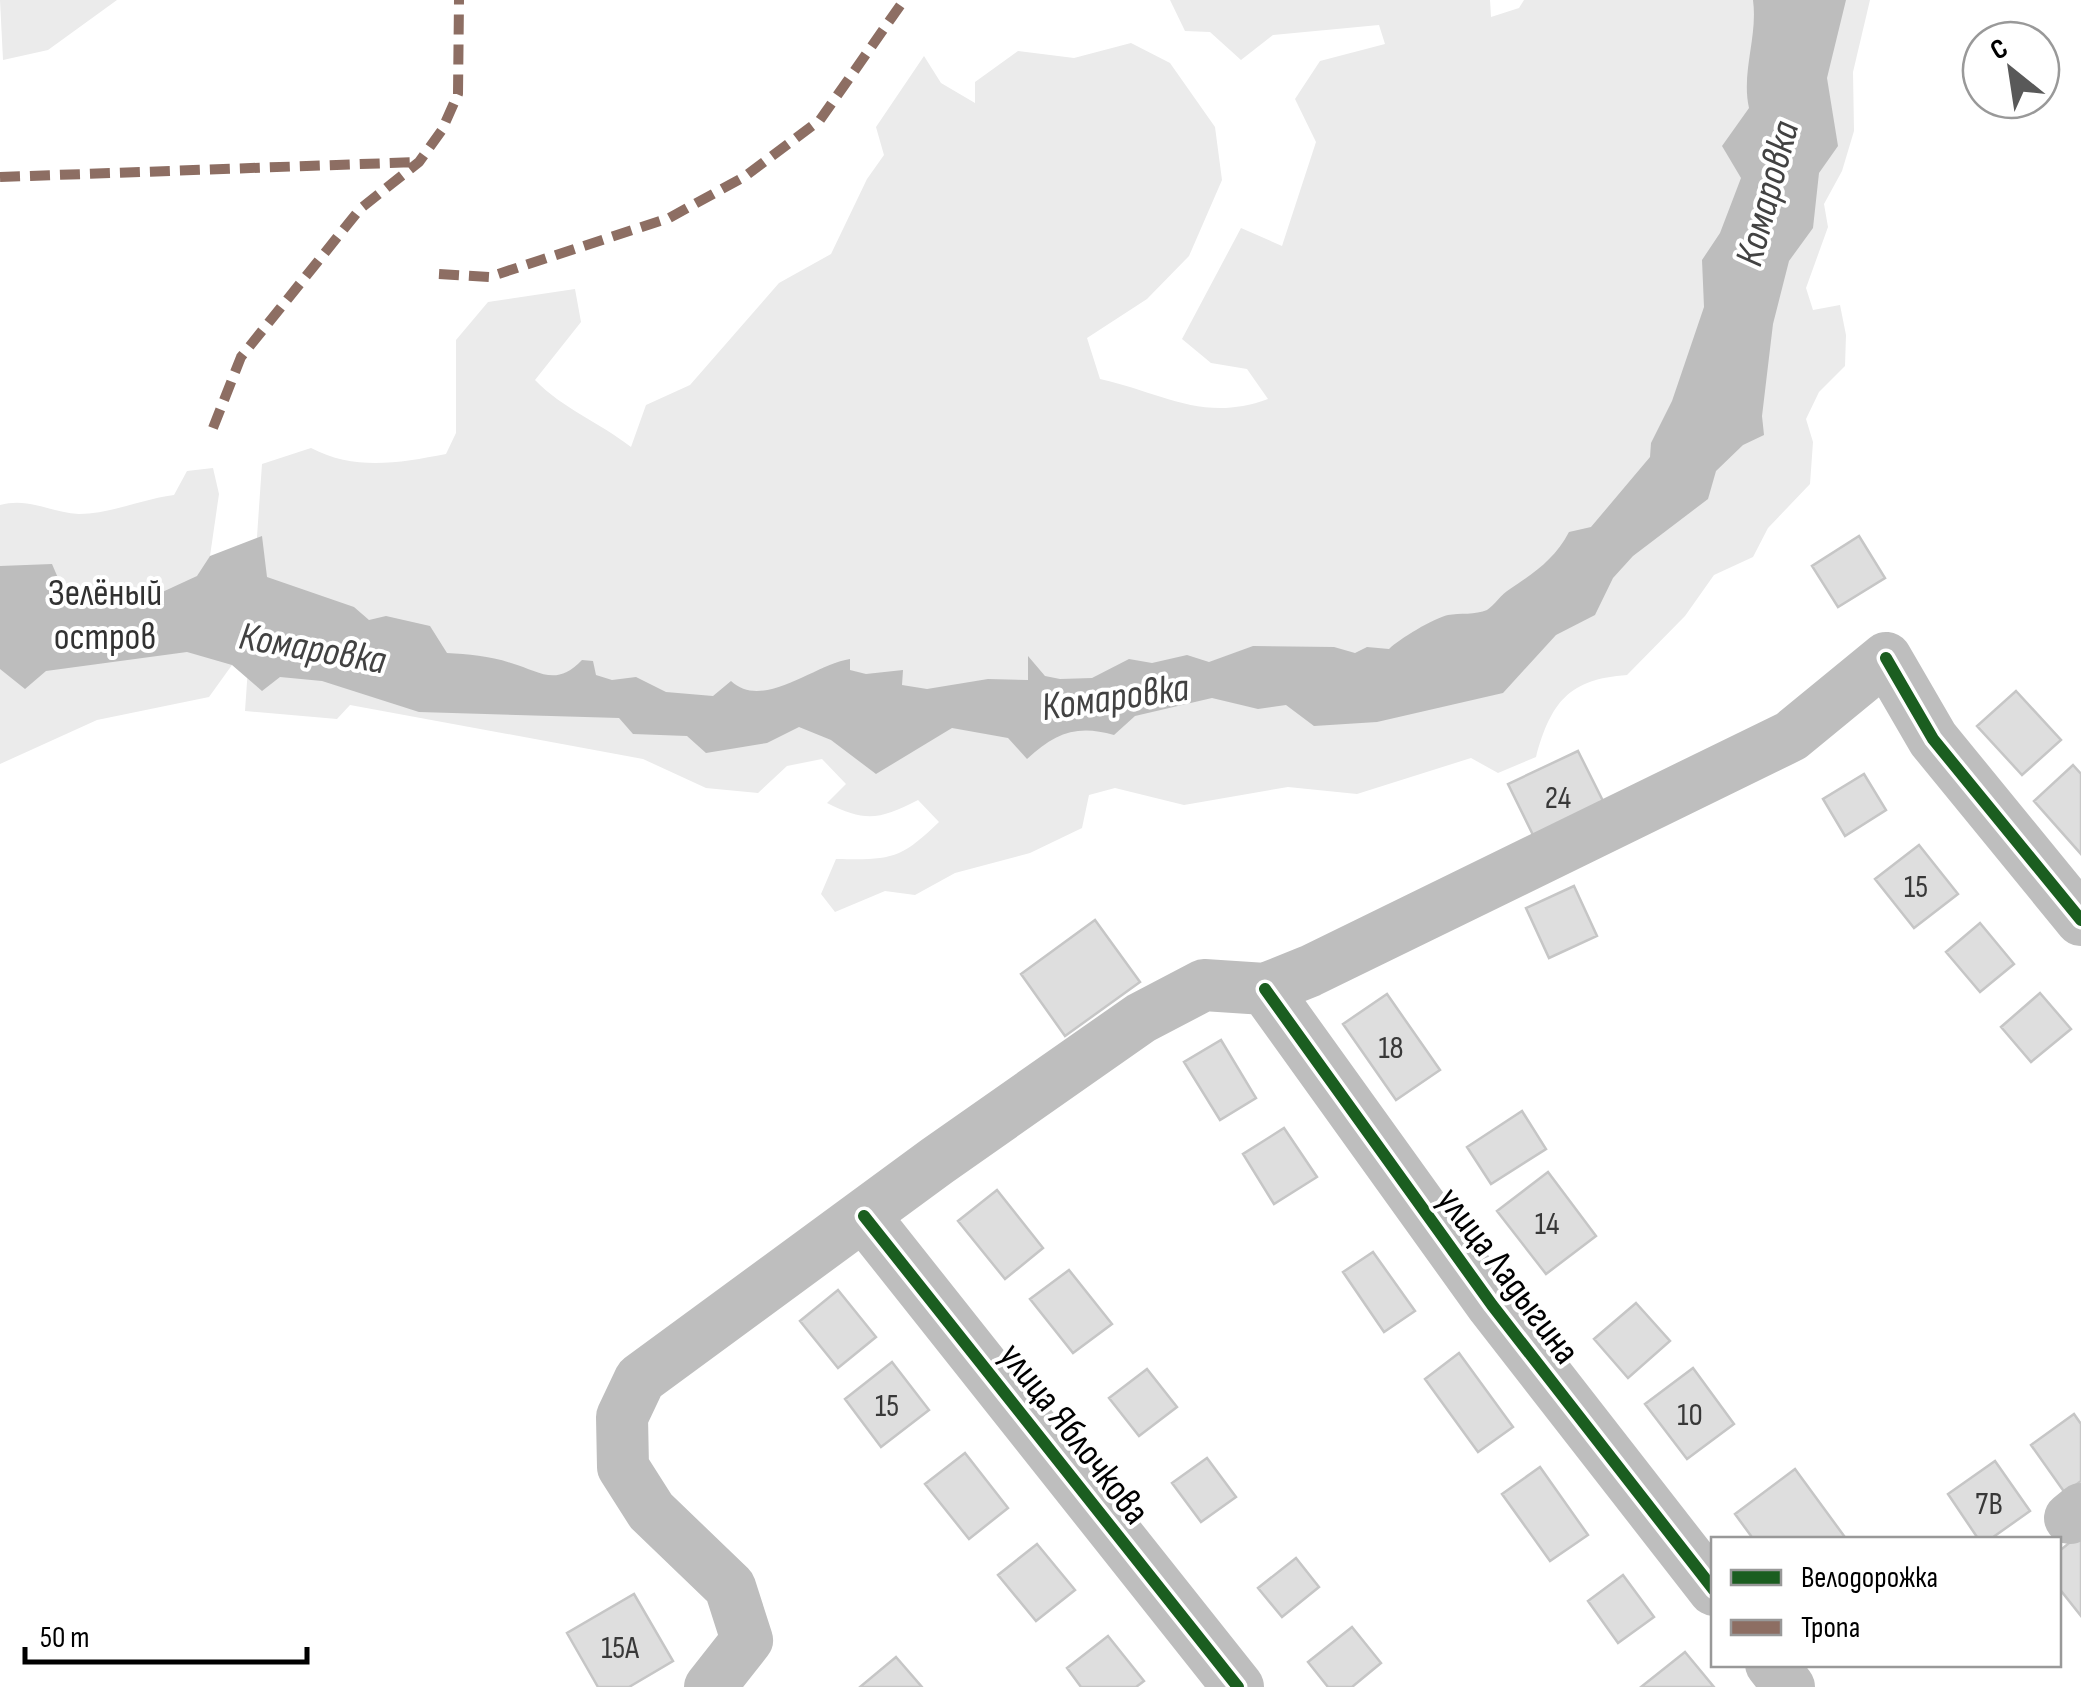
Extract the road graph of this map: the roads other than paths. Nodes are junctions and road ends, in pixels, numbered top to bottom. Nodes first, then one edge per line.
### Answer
1 (2081, 920) edge
2 (1265, 989) junction
3 (864, 1216) junction
4 (1711, 1586) edge
5 (710, 1687) edge
6 (1238, 1687) edge

1 - 2 street
2 - 3 street
2 - 4 street, улица Ладыгина
3 - 5 street
3 - 6 street, улица Яблочкова

